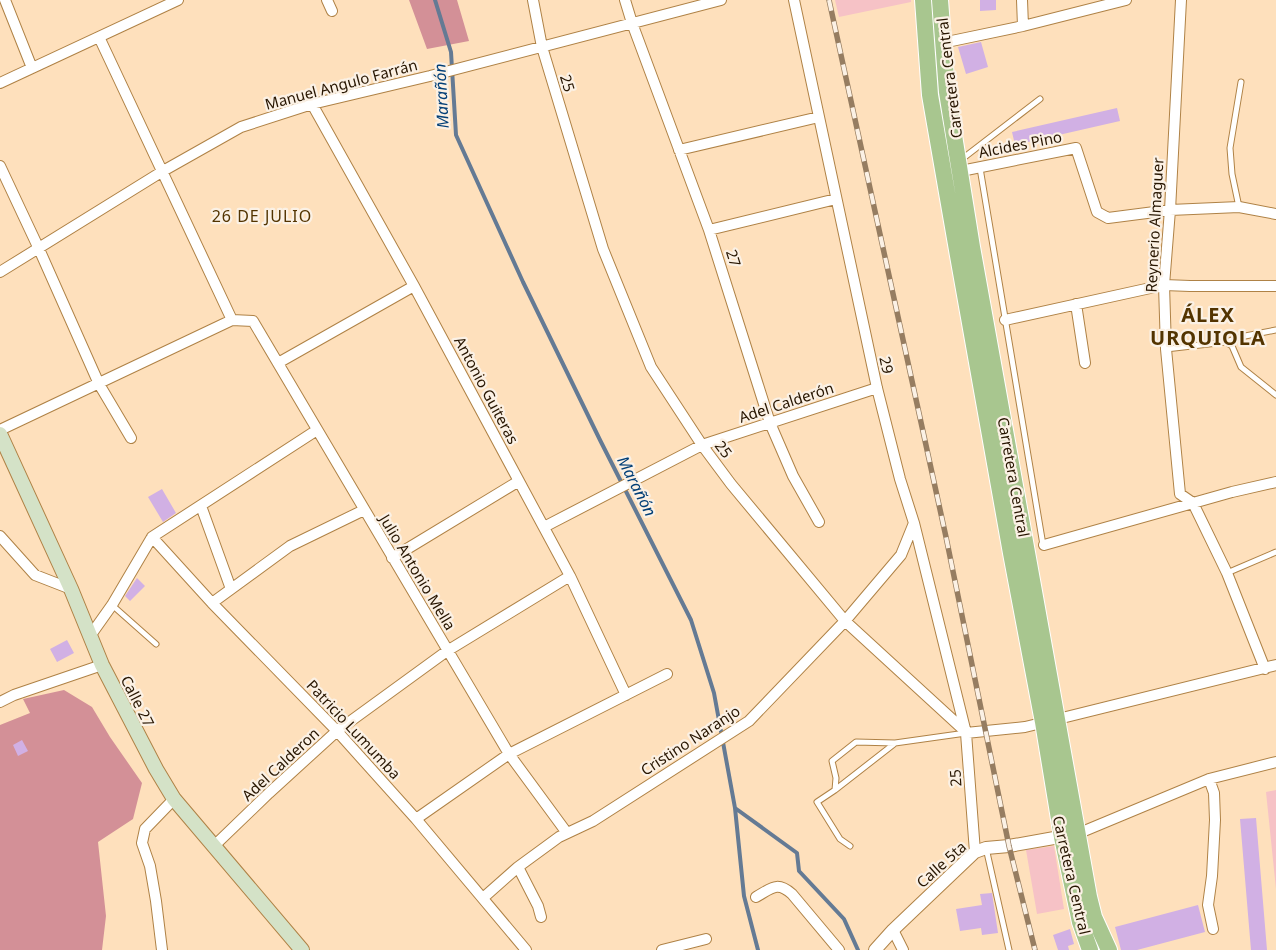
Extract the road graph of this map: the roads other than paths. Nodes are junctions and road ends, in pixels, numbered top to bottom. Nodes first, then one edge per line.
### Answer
1 (5, 0) edge
2 (178, 0) edge
3 (327, 0) edge
4 (533, 0) edge
5 (625, 0) edge
6 (721, 0) edge
7 (794, 0) edge
8 (923, 0) edge
9 (940, 0) edge
10 (1022, 0) edge
11 (1126, 0) edge
12 (1181, 0) edge
13 (332, 11) dead end
14 (632, 23) junction
15 (1023, 26) junction
16 (99, 37) junction
17 (942, 43) junction
18 (542, 47) junction
19 (32, 68) junction
20 (1241, 82) dead end
21 (0, 83) edge
22 (1040, 99) dead end
23 (312, 104) junction
24 (819, 117) junction
25 (679, 150) junction
26 (0, 166) edge
27 (960, 166) junction
28 (980, 168) junction
29 (163, 171) junction
30 (836, 199) junction
31 (1239, 207) junction
32 (1170, 210) junction
33 (1276, 214) edge
34 (709, 230) junction
35 (39, 249) junction
36 (0, 272) edge
37 (1164, 285) junction
38 (414, 286) junction
39 (1276, 286) edge
40 (1076, 304) junction
41 (232, 320) junction
42 (1005, 320) junction
43 (1276, 330) edge
44 (1226, 342) junction
45 (1166, 349) junction
46 (278, 363) junction
47 (1086, 363) dead end
48 (98, 384) junction
49 (877, 388) junction
50 (1276, 395) edge
51 (770, 423) junction
52 (0, 430) edge
53 (317, 430) junction
54 (0, 434) edge
55 (131, 438) dead end
56 (702, 445) junction
57 (519, 481) junction
58 (1276, 482) edge
59 (1193, 503) junction
60 (201, 506) junction
61 (364, 510) junction
62 (820, 522) dead end
63 (914, 523) junction
64 (544, 527) junction
65 (0, 536) edge
66 (152, 537) junction
67 (1044, 546) joint
68 (1276, 552) edge
69 (392, 558) junction
70 (1227, 573) junction
71 (570, 576) junction
72 (71, 589) junction
73 (231, 589) junction
74 (212, 604) junction
75 (112, 605) junction
76 (845, 621) junction
77 (90, 636) junction
78 (156, 644) dead end
79 (447, 651) junction
80 (102, 665) junction
81 (1276, 665) edge
82 (1266, 669) junction
83 (666, 674) dead end
84 (626, 695) junction
85 (0, 702) edge
86 (1051, 721) junction
87 (337, 731) junction
88 (966, 732) junction
89 (895, 743) junction
90 (509, 754) junction
91 (1276, 762) edge
92 (1209, 779) junction
93 (835, 790) junction
94 (174, 799) junction
95 (416, 818) junction
96 (567, 833) junction
97 (1069, 836) junction
98 (214, 846) junction
99 (850, 846) dead end
100 (980, 850) junction
101 (518, 866) junction
102 (756, 897) dead end
103 (483, 898) junction
104 (541, 917) dead end
105 (1080, 922) junction
106 (1213, 929) dead end
107 (893, 930) junction
108 (706, 939) dead end
109 (162, 950) edge
110 (302, 950) edge
111 (526, 950) edge
112 (666, 950) edge
113 (839, 950) edge
114 (876, 950) edge
115 (904, 950) edge
116 (1009, 950) edge
117 (1087, 950) edge
118 (1090, 950) edge
119 (1109, 950) edge

1 - 19 street
2 - 16 street
3 - 13 street
4 - 18 street, 25
5 - 14 street, 27
6 - 14 street, Manuel Angulo Farrán
7 - 24 street, 29
8 - 86 main road, Carretera Central
9 - 17 main road, Carretera Central
10 - 15 street
11 - 15 street
12 - 32 street, Reynerio Almaguer
14 - 18 street, Manuel Angulo Farrán
14 - 25 street, 27
15 - 17 street
16 - 19 street
16 - 29 street
17 - 27 main road, Carretera Central
18 - 23 street, Manuel Angulo Farrán
18 - 56 street, 25
19 - 21 street
20 - 31 lane
22 - 27 lane
23 - 29 street, Manuel Angulo Farrán
23 - 38 street, Antonio Guiteras
24 - 25 street
24 - 30 street, 29
25 - 34 street, 27
26 - 35 street
27 - 28 street, Alcides Pino
27 - 86 main road, Carretera Central
28 - 32 street, Alcides Pino
28 - 42 lane
29 - 35 street, Manuel Angulo Farrán
29 - 41 street
30 - 34 street
30 - 49 street, 29
31 - 32 street, Alcides Pino
31 - 33 street, Alcides Pino
32 - 37 street, Reynerio Almaguer
34 - 51 street, 27
35 - 36 street, Manuel Angulo Farrán
35 - 48 street
37 - 39 street
37 - 40 street
37 - 45 street, Reynerio Almaguer
38 - 46 street
38 - 57 street, Antonio Guiteras
40 - 42 street
40 - 47 street
41 - 46 street, Julio Antonio Mella
41 - 48 street
42 - 67 lane
43 - 44 lane
44 - 45 lane
44 - 50 lane
45 - 59 street, Reynerio Almaguer
46 - 53 street, Julio Antonio Mella
48 - 52 street
48 - 55 street
49 - 51 street, Adel Calderón
49 - 63 street, 29
51 - 56 street, Adel Calderón
51 - 62 street, 27
53 - 60 street
53 - 61 street, Julio Antonio Mella
54 - 72 main road, Calle 27
56 - 64 street, Adel Calderón
56 - 76 street, 25
57 - 64 street, Antonio Guiteras
57 - 69 street
58 - 59 street
59 - 67 street
59 - 70 street, Reynerio Almaguer
60 - 66 street
60 - 73 street
61 - 69 street, Julio Antonio Mella
61 - 73 street
63 - 76 street, Cristino Naranjo
63 - 88 street, 29
64 - 71 street, Antonio Guiteras
65 - 72 street
66 - 74 street, Patricio Lumumba
66 - 75 street
68 - 70 lane
69 - 79 street, Julio Antonio Mella
70 - 82 street, Reynerio Almaguer
71 - 79 street, Adel Calderon
71 - 84 street, Antonio Guiteras
72 - 77 main road, Calle 27
73 - 74 street
74 - 87 street, Patricio Lumumba
75 - 77 street
75 - 78 lane
76 - 88 street, 25
76 - 96 street, Cristino Naranjo
77 - 80 main road, Calle 27
79 - 87 street, Adel Calderon
79 - 90 street, Julio Antonio Mella
80 - 85 street
80 - 94 main road, Calle 27
81 - 82 street
82 - 86 street
83 - 84 street
84 - 90 street
86 - 88 street
86 - 97 main road, Carretera Central
87 - 95 street, Patricio Lumumba
87 - 98 street, Adel Calderon
88 - 89 lane
88 - 100 street, 25
89 - 93 lane
89 - 93 lane
90 - 95 street
90 - 96 street, Julio Antonio Mella
91 - 92 street
92 - 97 street
92 - 106 street
93 - 99 lane
94 - 98 main road, Calle 27
94 - 109 street
95 - 103 street, Patricio Lumumba
96 - 101 street, Cristino Naranjo
97 - 100 street, Calle 5ta
97 - 105 main road, Carretera Central
97 - 119 main road, Carretera Central
98 - 110 main road, Calle 27
100 - 107 street, Calle 5ta
100 - 116 lane
101 - 103 street, Cristino Naranjo
101 - 104 street
102 - 113 street
103 - 111 street, Patricio Lumumba
105 - 117 main road
105 - 118 main road, Carretera Central
107 - 114 street, Calle 5ta
107 - 115 street
108 - 112 street

